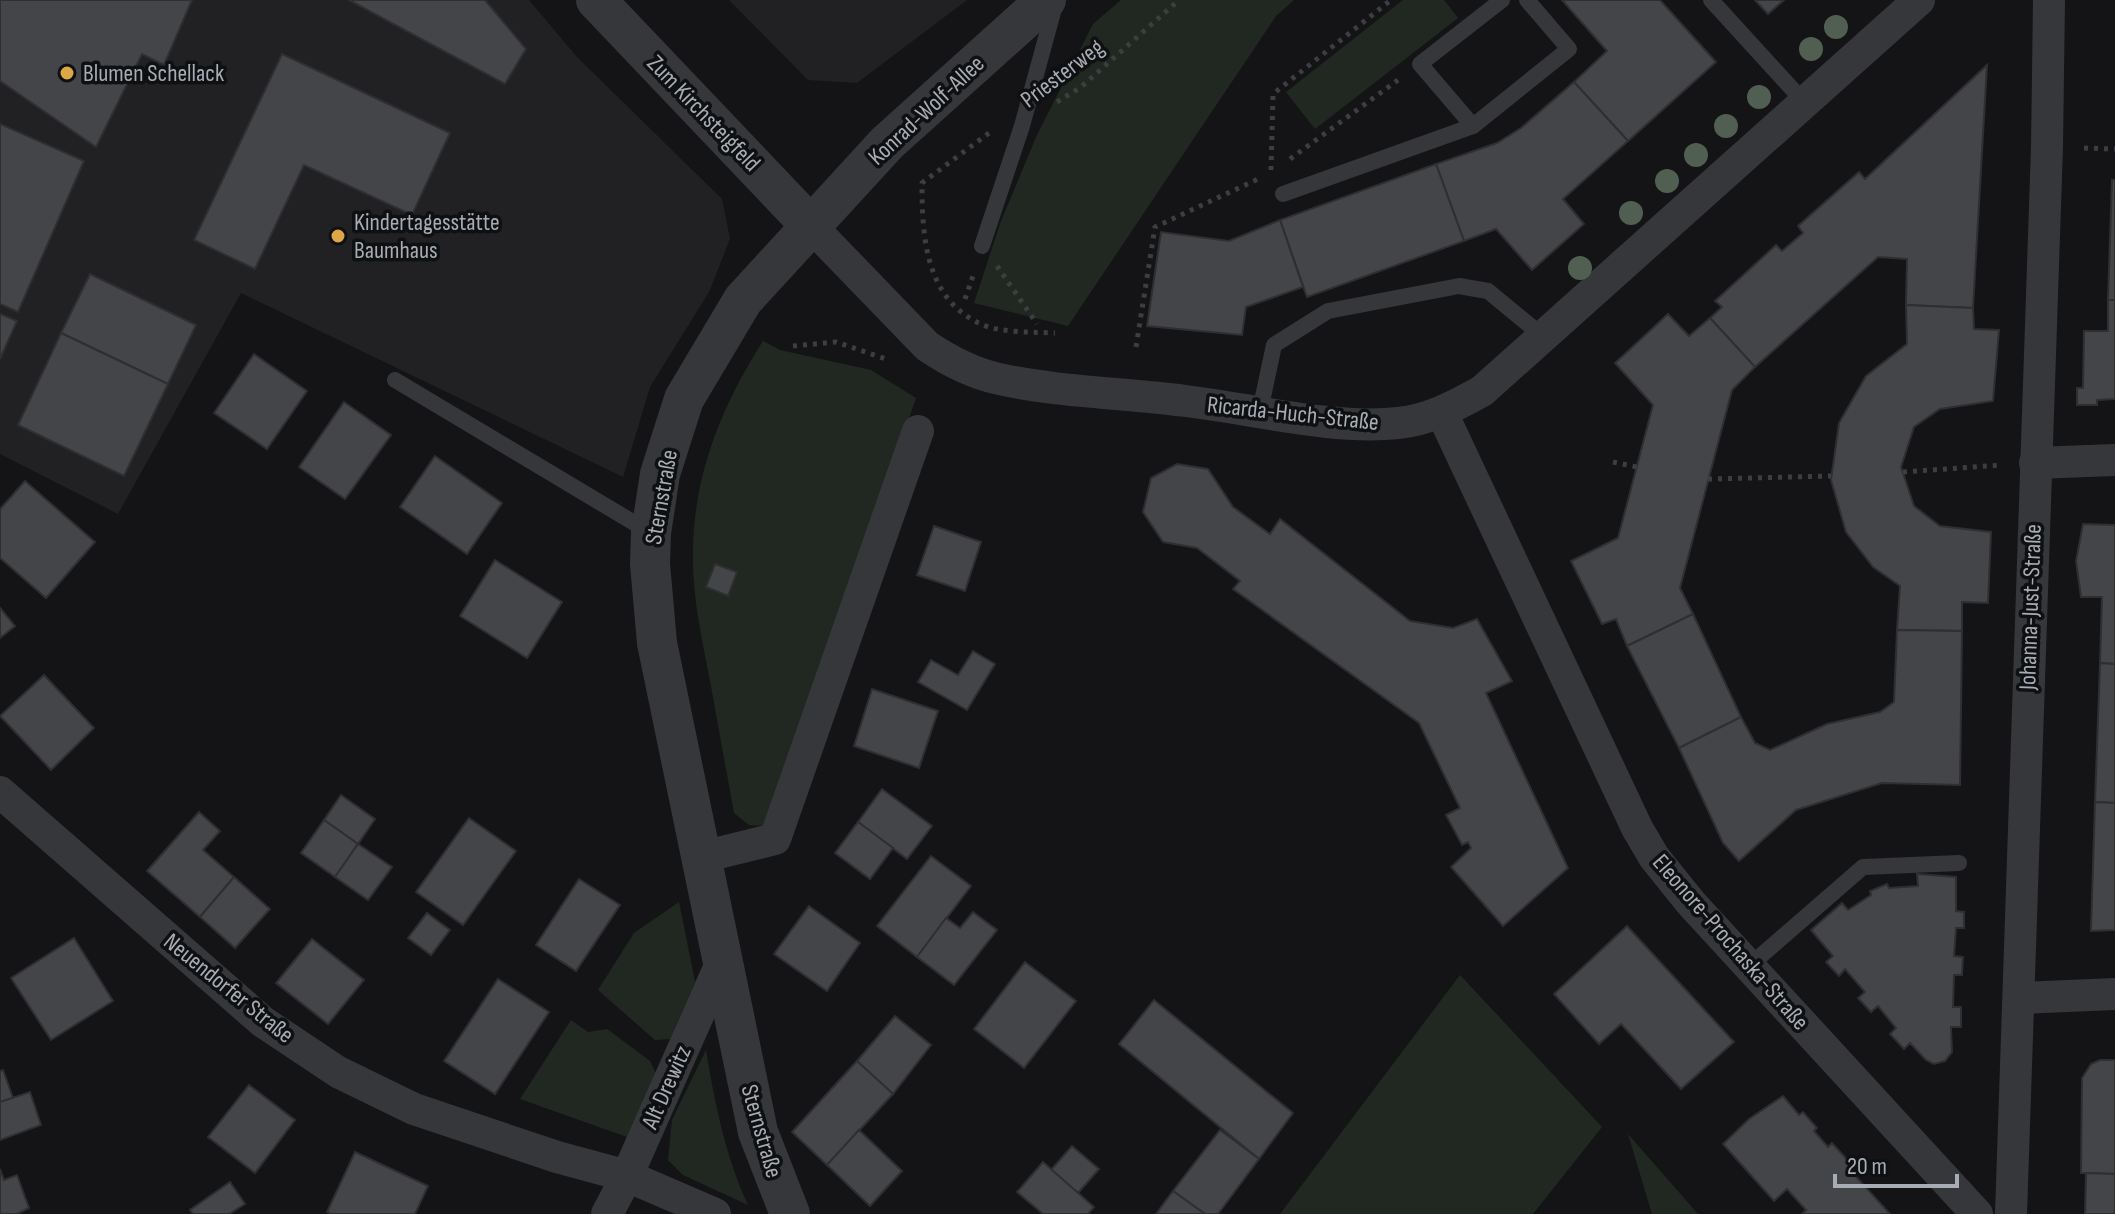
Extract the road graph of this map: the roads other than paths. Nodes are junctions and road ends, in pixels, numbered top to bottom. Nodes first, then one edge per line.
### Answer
1 (596, 0) edge
2 (1046, 0) edge
3 (1056, 0) edge
4 (1502, 0) edge
5 (1527, 0) edge
6 (1711, 0) edge
7 (1919, 0) edge
8 (2049, 0) edge
9 (1805, 103) junction
10 (1473, 126) junction
11 (1283, 194) dead end
12 (811, 226) junction
13 (982, 246) road end
14 (1545, 338) junction
15 (395, 380) dead end
16 (1260, 411) junction
17 (1442, 413) junction
18 (918, 431) dead end
19 (2115, 460) edge
20 (2035, 463) junction
21 (651, 533) junction
22 (0, 792) edge
23 (702, 857) junction
24 (1959, 863) dead end
25 (723, 959) junction
26 (1749, 966) junction
27 (2115, 994) edge
28 (2020, 998) junction
29 (627, 1176) junction
30 (607, 1214) edge
31 (715, 1214) edge
32 (790, 1214) edge
33 (1977, 1214) edge
34 (2011, 1214) edge

1 - 12 street, Zum Kirchsteigfeld
2 - 12 street, Konrad-Wolf-Allee
3 - 13 lane
4 - 10 lane
5 - 10 lane
6 - 9 lane
7 - 9 street, Ricarda-Huch-Straße
8 - 20 street, Johanna-Just-Straße
9 - 14 street, Ricarda-Huch-Straße
10 - 11 lane
12 - 16 street, Ricarda-Huch-Straße
12 - 21 street, Sternstraße
14 - 16 lane
14 - 17 street, Ricarda-Huch-Straße
15 - 21 lane
16 - 17 street, Ricarda-Huch-Straße
17 - 26 street, Eleonore-Prochaska-Straße
18 - 23 street
19 - 20 street
20 - 28 street, Johanna-Just-Straße
21 - 23 street, Sternstraße
22 - 29 street, Neuendorfer Straße
23 - 25 street, Sternstraße
24 - 26 lane
25 - 29 street, Alt Drewitz
25 - 32 street, Sternstraße
26 - 33 street, Eleonore-Prochaska-Straße
27 - 28 street
28 - 34 street, Johanna-Just-Straße
29 - 30 street, Alt Drewitz
29 - 31 street, Neuendorfer Straße

